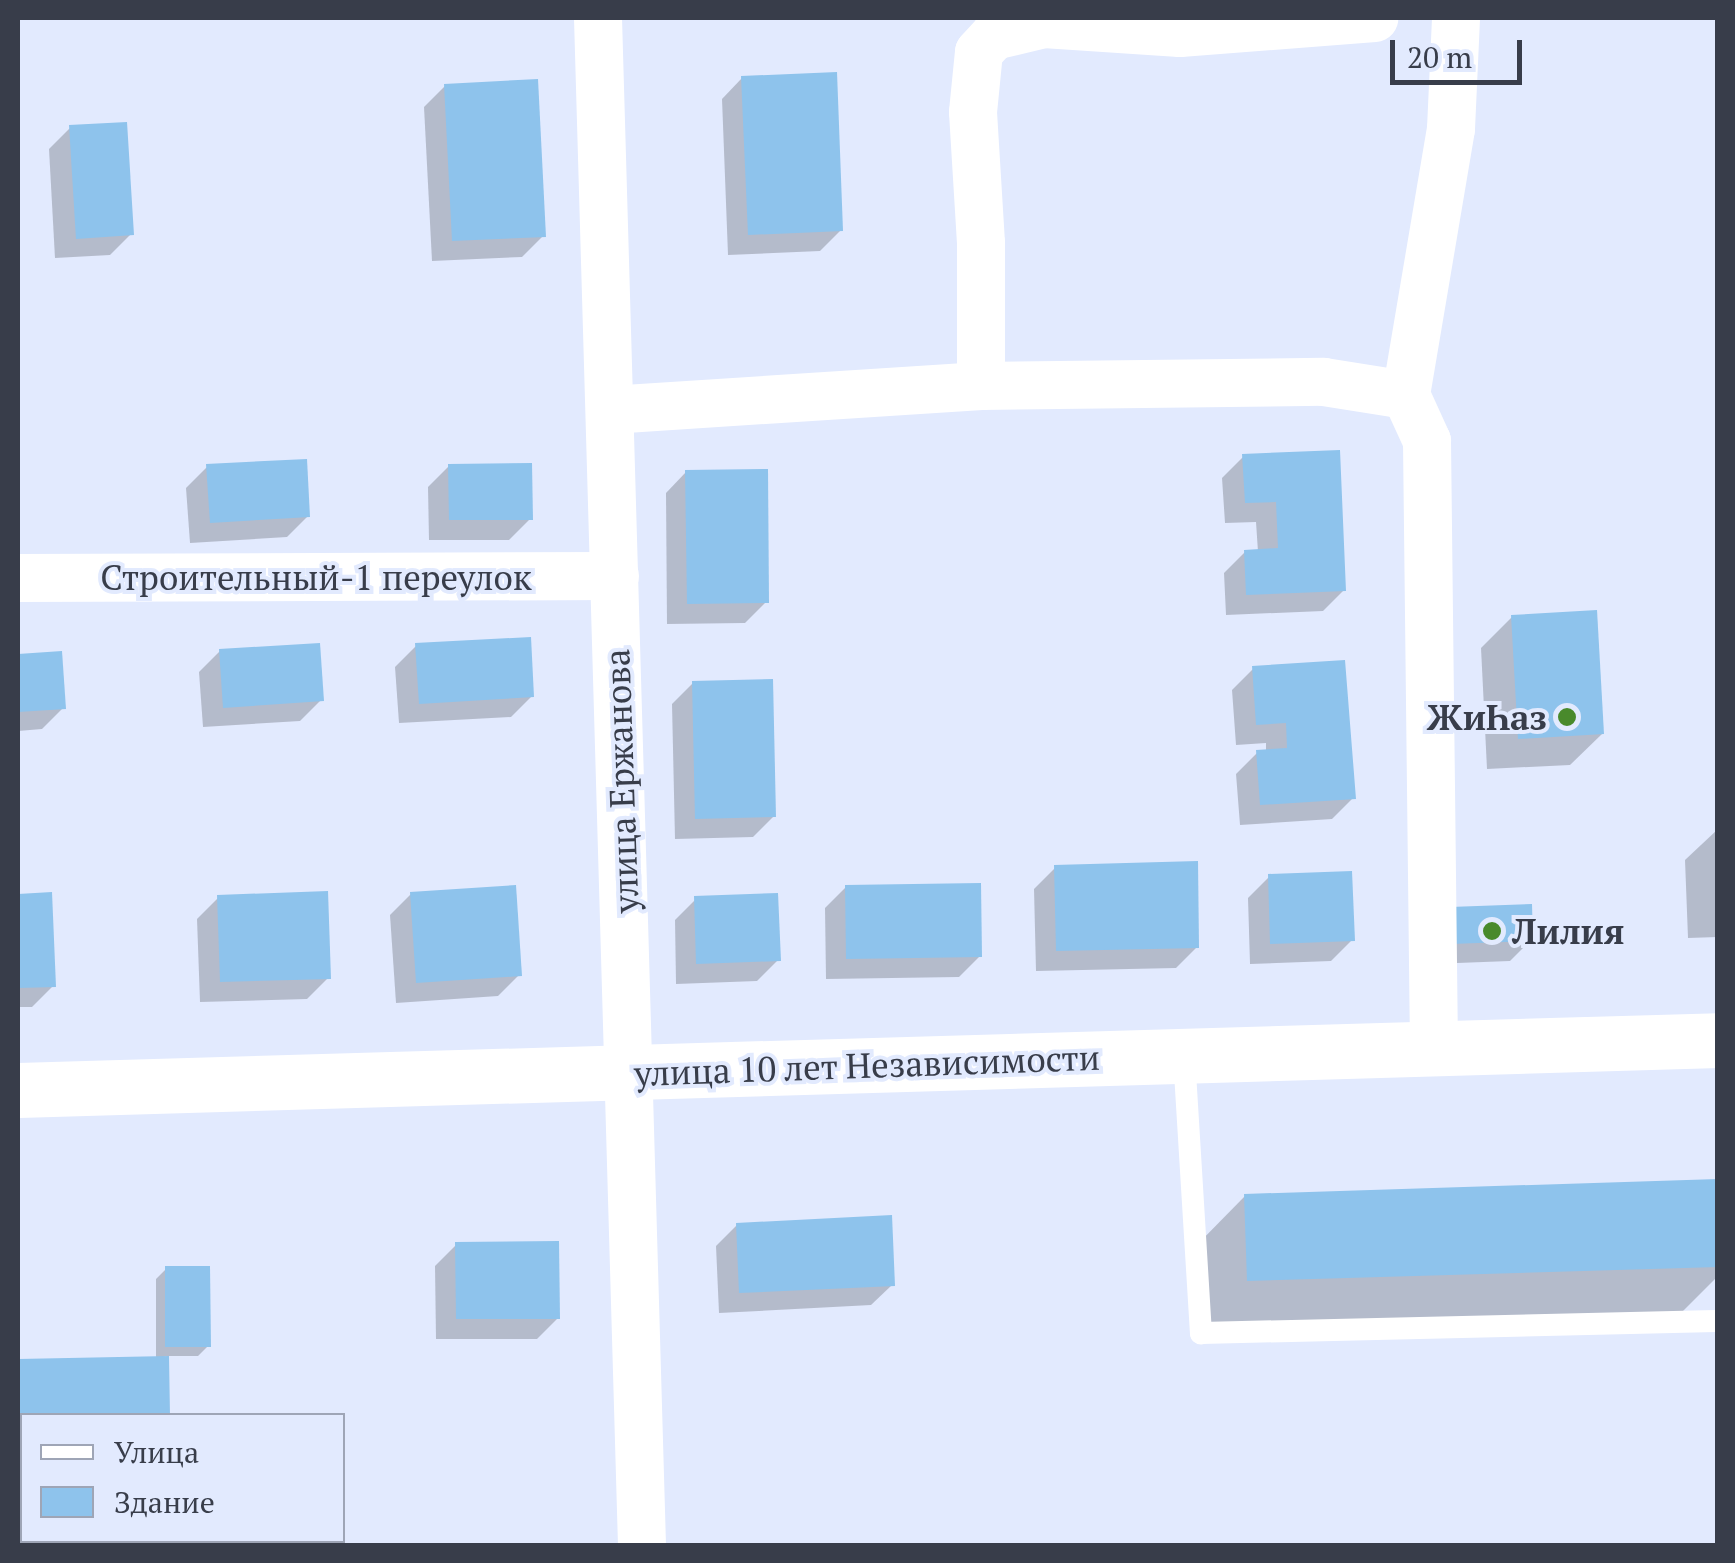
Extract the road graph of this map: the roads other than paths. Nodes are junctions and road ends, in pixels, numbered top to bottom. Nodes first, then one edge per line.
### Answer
1 (598, 18) edge
2 (1374, 18) edge
3 (1456, 18) edge
4 (980, 386) junction
5 (1406, 394) junction
6 (610, 410) junction
7 (615, 576) junction
8 (18, 578) edge
9 (1718, 1040) edge
10 (1434, 1048) junction
11 (1184, 1056) junction
12 (630, 1072) junction
13 (18, 1090) edge
14 (1716, 1320) edge
15 (642, 1546) edge

1 - 6 street, улица Ержанова
2 - 4 street
3 - 5 street
4 - 5 street
4 - 6 street
5 - 10 street
6 - 7 street, улица Ержанова
7 - 8 street, Строительный-1 переулок
7 - 12 street, улица Ержанова
9 - 10 street, улица 10 лет Независимости
10 - 11 street, улица 10 лет Независимости
11 - 12 street, улица 10 лет Независимости
11 - 14 lane
12 - 13 street, улица 10 лет Независимости
12 - 15 street, улица Ержанова

